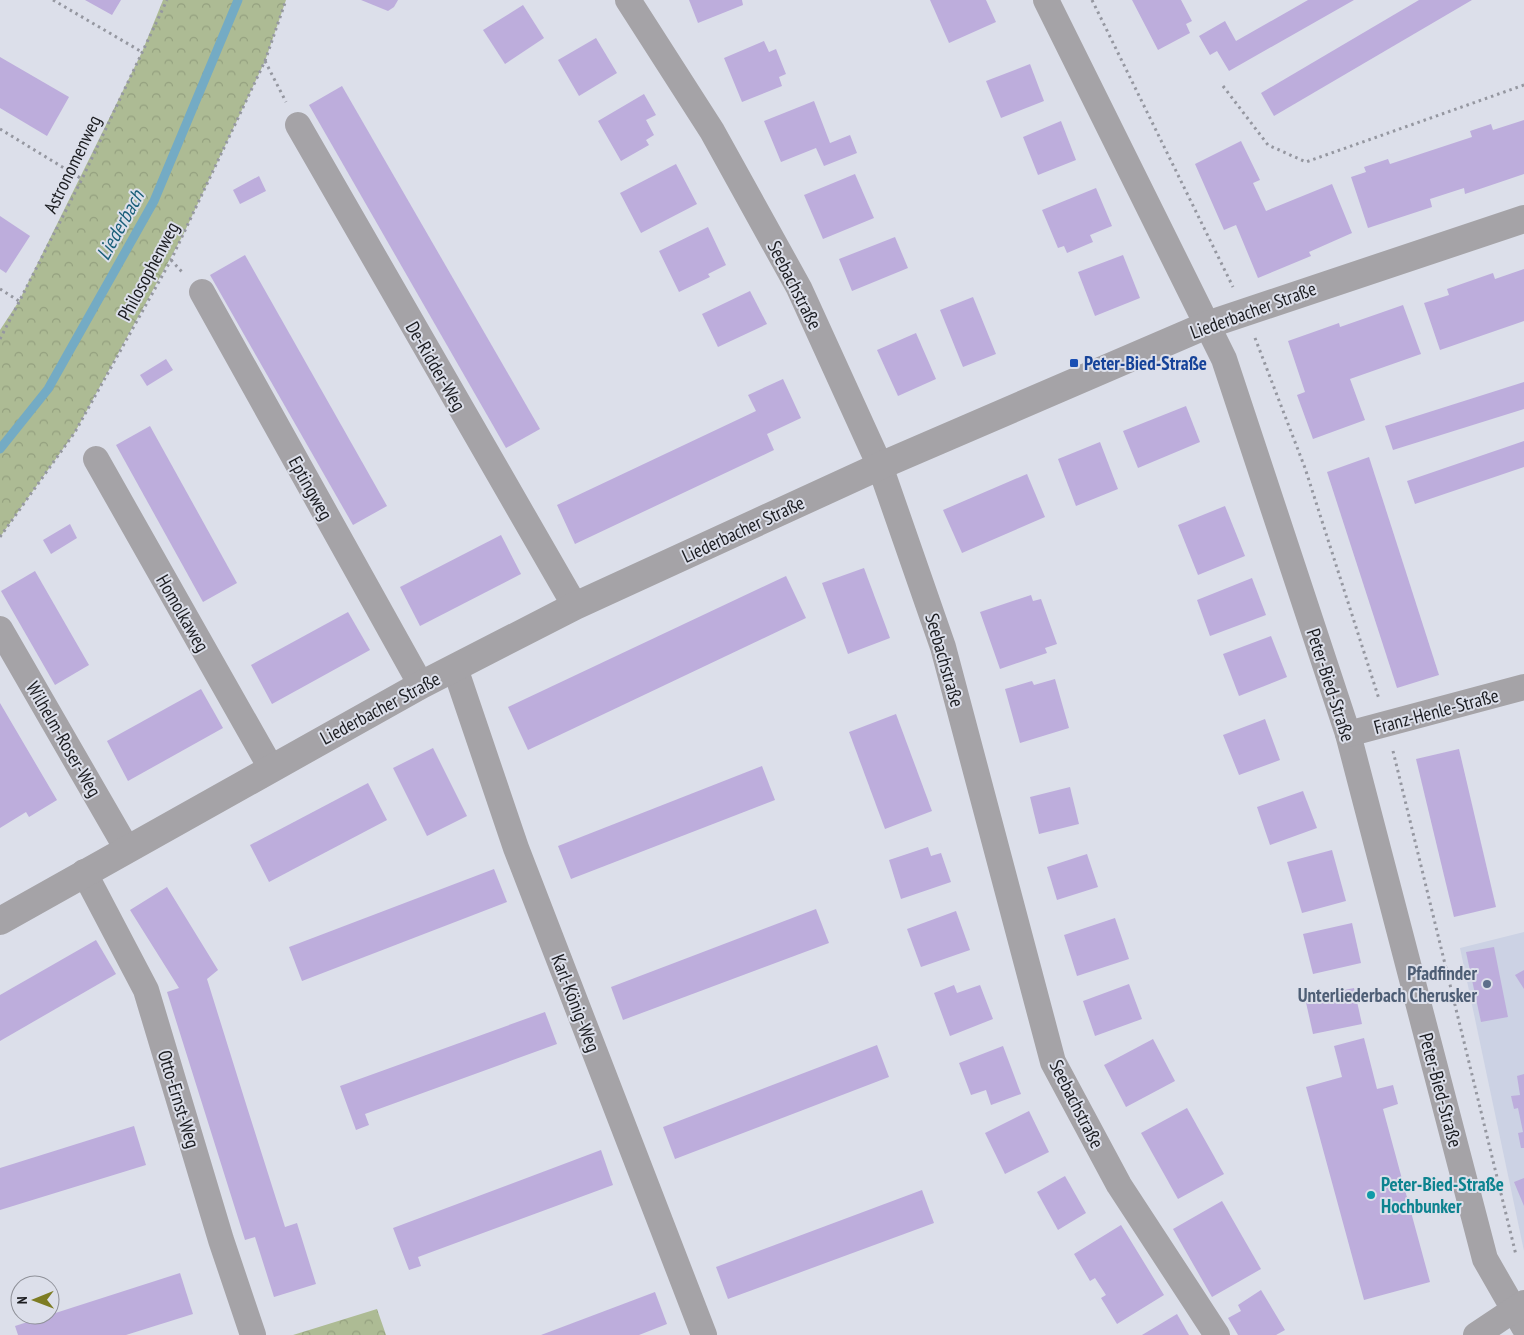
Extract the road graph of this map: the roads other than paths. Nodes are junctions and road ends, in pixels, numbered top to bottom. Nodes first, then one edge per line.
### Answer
1 (628, 0) edge
2 (1046, 0) edge
3 (298, 125) road end
4 (1524, 219) edge
5 (202, 292) dead end
6 (1207, 325) junction
7 (96, 459) dead end
8 (880, 466) junction
9 (575, 606) junction
10 (0, 629) edge
11 (455, 668) junction
12 (421, 685) junction
13 (1524, 687) edge
14 (1348, 734) junction
15 (271, 768) junction
16 (127, 850) junction
17 (84, 872) junction
18 (0, 921) edge
19 (1521, 1313) edge
20 (253, 1335) edge
21 (704, 1335) edge
22 (1217, 1335) edge
23 (1476, 1335) edge

1 - 8 street, Seebachstraße
2 - 6 street, Peter-Bied-Straße
3 - 9 street, De-Ridder-Weg
4 - 6 street, Liederbacher Straße
5 - 12 street, Eptingweg
6 - 8 street, Liederbacher Straße
6 - 14 street, Peter-Bied-Straße
7 - 15 street, Homolkaweg
8 - 9 street, Liederbacher Straße
8 - 22 street, Seebachstraße
9 - 11 street, Liederbacher Straße
10 - 16 street, Wilhelm-Roser-Weg
11 - 12 street, Liederbacher Straße
11 - 21 street, Karl-König-Weg
12 - 15 street, Liederbacher Straße
13 - 14 street, Franz-Henle-Straße
14 - 19 street, Peter-Bied-Straße
15 - 16 street, Liederbacher Straße
16 - 17 street, Liederbacher Straße
17 - 18 street, Liederbacher Straße
17 - 20 street, Otto-Ernst-Weg
19 - 23 street

